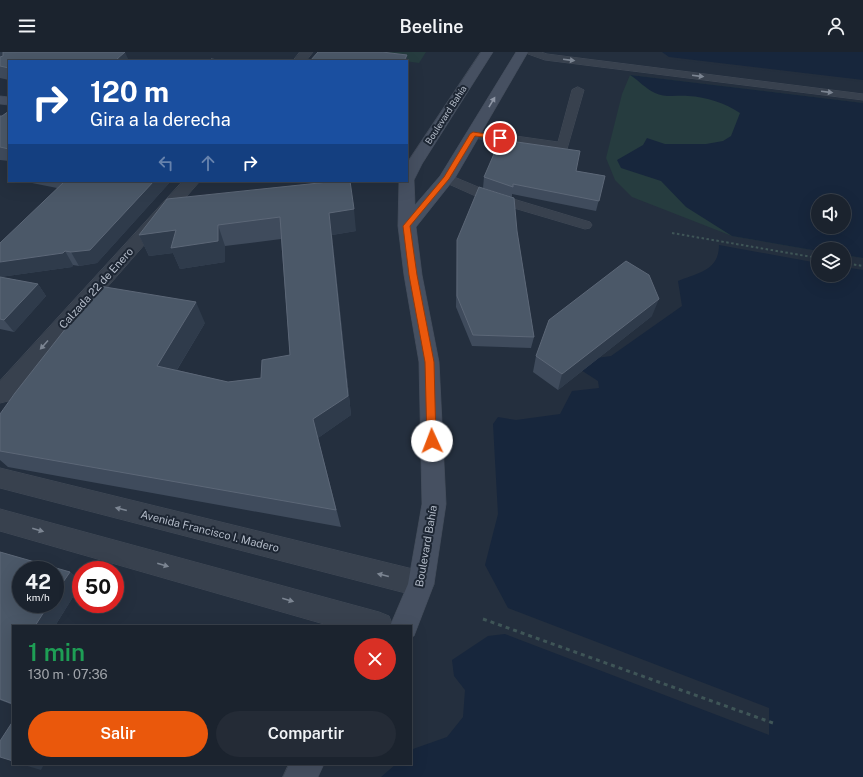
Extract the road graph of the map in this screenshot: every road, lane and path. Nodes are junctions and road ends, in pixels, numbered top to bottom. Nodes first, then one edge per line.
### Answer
1 (307, 52) edge
2 (487, 52) edge
3 (522, 52) edge
4 (532, 52) edge
5 (585, 52) edge
6 (300, 60) edge
7 (728, 69) dead end
8 (578, 90) dead end
9 (863, 97) edge
10 (473, 134) junction
11 (420, 174) edge
12 (191, 182) edge
13 (585, 225) dead end
14 (407, 226) junction
15 (672, 233) dead end
16 (811, 257) edge
17 (851, 264) edge
18 (863, 266) edge
19 (0, 395) edge
20 (0, 478) edge
21 (0, 520) edge
22 (421, 584) junction
23 (483, 619) dead end
24 (376, 625) edge
25 (404, 625) edge
26 (773, 723) dead end
27 (308, 765) edge
28 (299, 777) edge

1 - 6 street
2 - 11 main road, Boulevard Bahía
10 -> 3 main road, Boulevard Bahía
4 -> 9 lane
5 - 7 lane
8 - 10 lane
10 - 11 main road, Boulevard Bahía
11 - 13 lane
11 - 14 main road, Boulevard Bahía
11 - 14 main road, Boulevard Bahía
12 -> 19 street, Calzada 22 de Enero
14 - 22 main road, Boulevard Bahía
15 - 16 path
17 - 18 path
22 -> 20 street, Avenida Francisco I. Madero
21 -> 24 street
22 - 25 main road, Boulevard Bahía
23 - 26 path
27 - 28 main road

